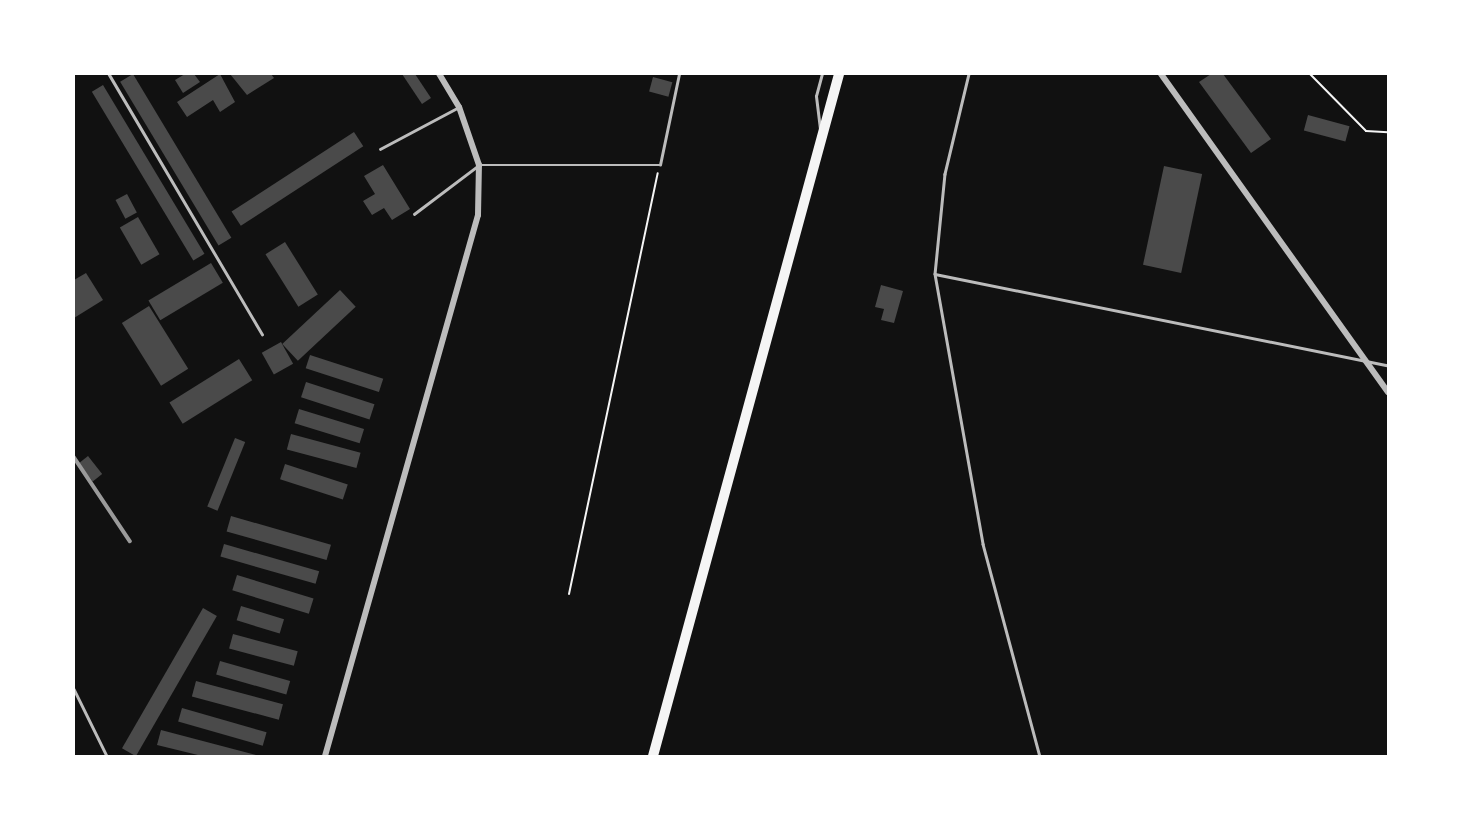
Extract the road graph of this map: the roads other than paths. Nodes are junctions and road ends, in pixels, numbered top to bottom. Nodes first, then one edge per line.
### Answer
1 (109, 74) edge
2 (439, 74) edge
3 (680, 74) edge
4 (822, 74) edge
5 (839, 74) edge
6 (969, 74) edge
7 (1161, 74) edge
8 (458, 107) junction
9 (821, 138) junction
10 (380, 149) dead end
11 (479, 165) junction
12 (414, 214) dead end
13 (935, 274) junction
14 (262, 334) dead end
15 (1367, 361) junction
16 (1388, 365) edge
17 (1388, 392) edge
18 (74, 689) edge
19 (107, 757) edge
20 (324, 757) edge
21 (653, 757) edge
22 (1040, 757) edge

1 - 14 lane
2 - 8 street
3 - 11 lane
4 - 9 lane
5 - 9 highway
6 - 13 lane
7 - 15 street
8 - 10 lane
8 - 11 street
9 - 21 highway
11 - 12 lane
11 - 20 street
13 - 15 lane
13 - 22 lane
15 - 16 lane
15 - 17 street
18 - 19 lane

